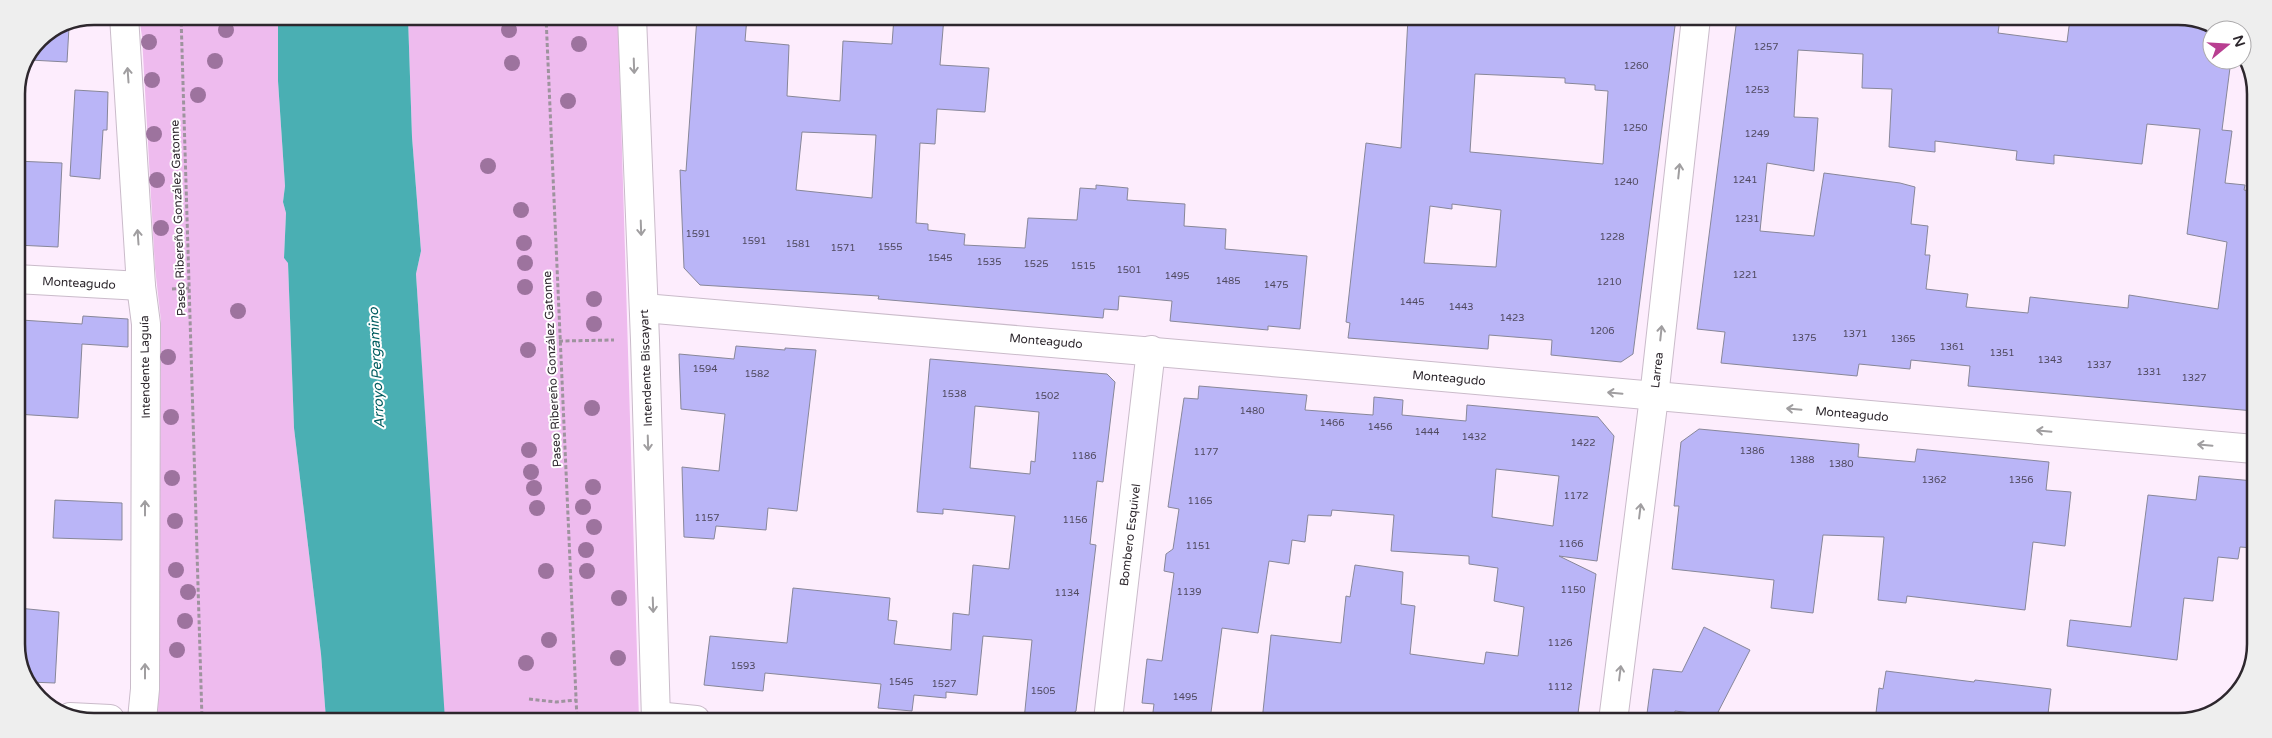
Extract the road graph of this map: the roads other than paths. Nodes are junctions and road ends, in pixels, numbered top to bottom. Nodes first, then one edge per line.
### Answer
1 (125, 25) edge
2 (632, 25) edge
3 (1695, 25) edge
4 (25, 280) edge
5 (141, 286) junction
6 (644, 308) junction
7 (1151, 350) junction
8 (1654, 397) junction
9 (2247, 448) edge
10 (142, 713) edge
11 (656, 713) edge
12 (1109, 713) edge
13 (1615, 713) edge

5 -> 1 street, Intendente Laguía
2 -> 6 street, Intendente Biscayart
8 -> 3 street, Larrea
4 - 5 street, Monteagudo
10 -> 5 street, Intendente Laguía
6 - 7 street, Monteagudo
6 -> 11 street, Intendente Biscayart
8 -> 7 street, Monteagudo
7 - 12 street, Bombero Esquivel
9 -> 8 street, Monteagudo
13 -> 8 street, Larrea

